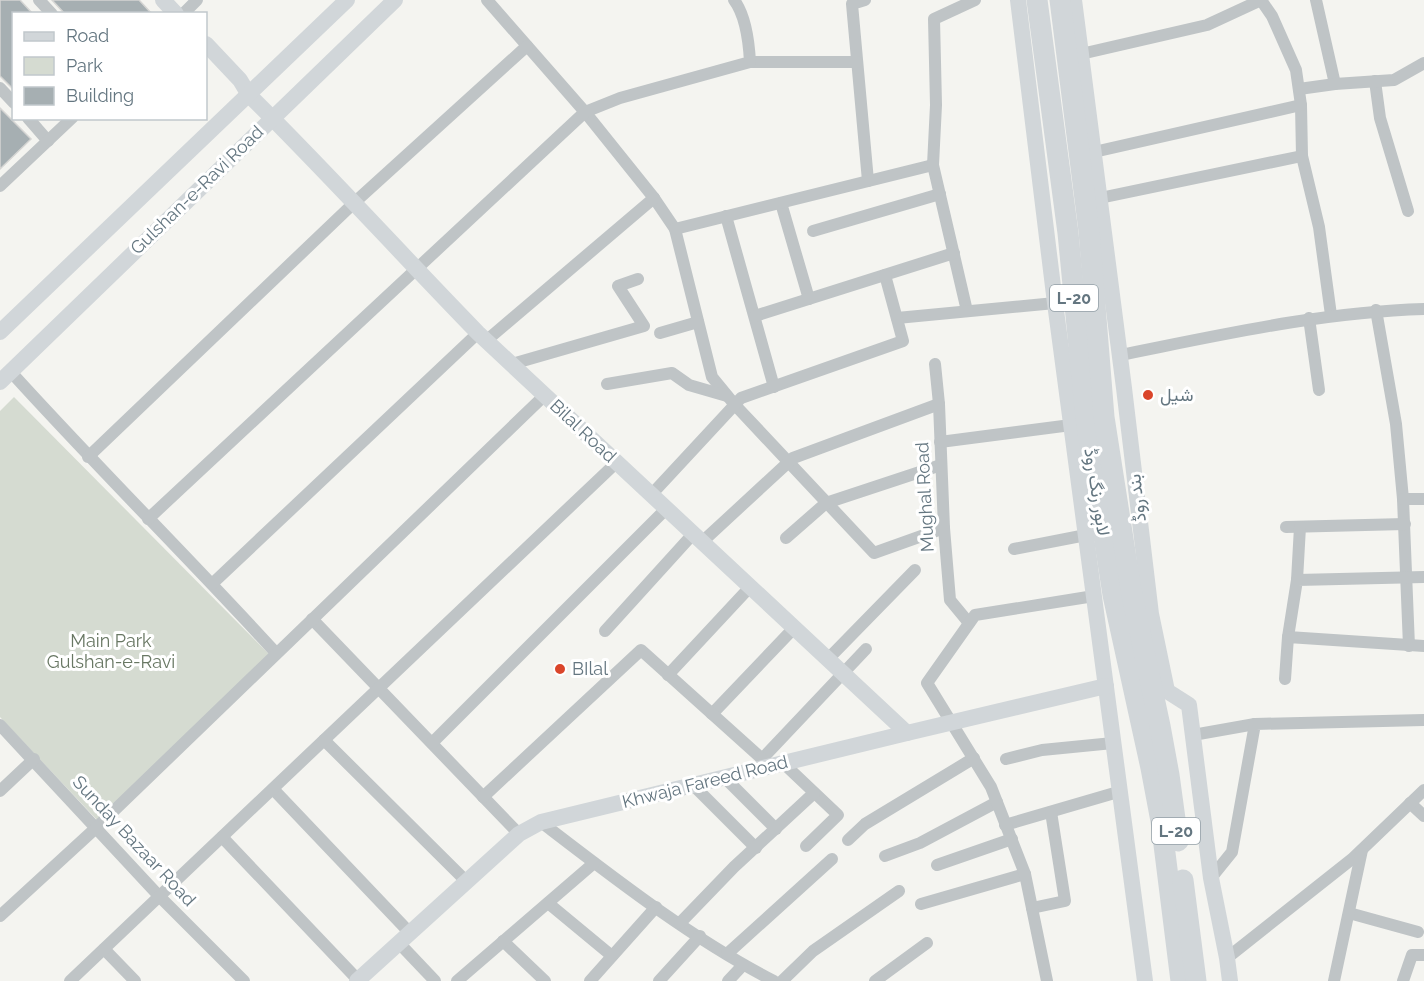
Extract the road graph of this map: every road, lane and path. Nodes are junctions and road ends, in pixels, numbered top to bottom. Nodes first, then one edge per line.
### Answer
1 (39, 0) edge
2 (163, 0) edge
3 (197, 0) edge
4 (347, 0) edge
5 (395, 0) edge
6 (487, 0) edge
7 (734, 0) edge
8 (865, 0) edge
9 (1018, 0) edge
10 (1037, 0) edge
11 (1060, 0) edge
12 (1074, 0) edge
13 (1261, 0) edge
14 (1316, 0) edge
15 (969, 1) edge
16 (50, 12) edge
17 (174, 12) edge
18 (185, 12) edge
19 (207, 45) edge
20 (527, 46) junction
21 (1081, 54) junction
22 (750, 62) junction
23 (858, 62) junction
24 (1424, 63) edge
25 (1375, 81) junction
26 (1335, 84) junction
27 (0, 88) edge
28 (1299, 89) junction
29 (249, 95) junction
30 (12, 101) edge
31 (1301, 105) junction
32 (585, 112) junction
33 (272, 118) junction
34 (30, 120) edge
35 (70, 120) edge
36 (48, 141) junction
37 (1094, 152) junction
38 (1302, 156) junction
39 (933, 165) junction
40 (868, 181) junction
41 (0, 186) edge
42 (940, 194) junction
43 (654, 198) junction
44 (1100, 198) junction
45 (355, 202) junction
46 (781, 202) junction
47 (1408, 210) dead end
48 (726, 216) junction
49 (675, 228) junction
50 (813, 231) dead end
51 (954, 253) junction
52 (416, 269) junction
53 (885, 275) junction
54 (638, 279) dead end
55 (810, 299) junction
56 (1055, 303) junction
57 (1424, 309) edge
58 (1376, 310) junction
59 (967, 311) junction
60 (1331, 315) junction
61 (754, 316) junction
62 (897, 318) junction
63 (1309, 318) junction
64 (699, 322) junction
65 (0, 332) edge
66 (660, 333) dead end
67 (483, 336) junction
68 (1120, 355) junction
69 (512, 364) junction
70 (935, 364) dead end
71 (4, 372) edge
72 (607, 384) dead end
73 (774, 387) junction
74 (1319, 390) dead end
75 (544, 395) junction
76 (731, 401) junction
77 (939, 404) junction
78 (1071, 424) junction
79 (940, 442) junction
80 (88, 457) junction
81 (616, 463) junction
82 (788, 463) junction
83 (941, 465) junction
84 (651, 495) junction
85 (1403, 499) junction
86 (1424, 499) edge
87 (826, 503) junction
88 (666, 509) junction
89 (148, 519) junction
90 (1405, 524) junction
91 (1286, 527) dead end
92 (1300, 527) junction
93 (944, 528) junction
94 (1086, 535) junction
95 (697, 538) junction
96 (786, 538) dead end
97 (1014, 549) dead end
98 (915, 570) dead end
99 (1407, 577) junction
100 (1424, 577) edge
101 (1297, 580) junction
102 (213, 584) junction
103 (750, 587) junction
104 (1113, 594) junction
105 (312, 619) junction
106 (969, 622) junction
107 (794, 628) junction
108 (605, 631) dead end
109 (1288, 638) junction
110 (1409, 646) junction
111 (1424, 646) edge
112 (866, 649) dead end
113 (276, 652) junction
114 (828, 659) junction
115 (843, 674) junction
116 (668, 675) junction
117 (1285, 679) dead end
118 (1106, 686) junction
119 (379, 688) junction
120 (712, 714) junction
121 (1424, 720) edge
122 (951, 723) junction
123 (1255, 724) junction
124 (0, 725) edge
125 (907, 733) junction
126 (1192, 735) junction
127 (324, 740) junction
128 (432, 743) junction
129 (1113, 743) junction
130 (974, 758) junction
131 (33, 759) junction
132 (1006, 759) dead end
133 (771, 763) junction
134 (724, 777) junction
135 (693, 785) junction
136 (273, 789) junction
137 (1424, 790) edge
138 (0, 791) edge
139 (1119, 792) junction
140 (814, 793) junction
141 (483, 797) junction
142 (997, 802) junction
143 (1410, 803) junction
144 (1050, 812) junction
145 (1424, 816) edge
146 (541, 822) junction
147 (1005, 825) junction
148 (97, 827) junction
149 (776, 829) junction
150 (519, 834) junction
151 (222, 837) junction
152 (1012, 839) junction
153 (849, 840) dead end
154 (806, 846) dead end
155 (756, 848) junction
156 (1363, 849) junction
157 (885, 856) dead end
158 (832, 859) dead end
159 (594, 863) junction
160 (937, 865) dead end
161 (1025, 874) junction
162 (1211, 878) junction
163 (466, 882) junction
164 (899, 891) dead end
165 (159, 896) junction
166 (548, 903) junction
167 (921, 904) dead end
168 (656, 907) junction
169 (1032, 908) junction
170 (1349, 913) junction
171 (0, 916) edge
172 (680, 923) junction
173 (1418, 932) dead end
174 (700, 936) junction
175 (405, 938) junction
176 (503, 941) junction
177 (927, 943) dead end
178 (104, 949) junction
179 (727, 954) junction
180 (612, 956) junction
181 (1424, 956) edge
182 (1227, 958) junction
183 (743, 965) junction
184 (358, 980) edge
185 (70, 981) edge
186 (135, 981) edge
187 (244, 981) edge
188 (435, 981) edge
189 (458, 981) edge
190 (546, 981) edge
191 (590, 981) edge
192 (659, 981) edge
193 (728, 981) edge
194 (774, 981) edge
195 (782, 981) edge
196 (875, 981) edge
197 (1047, 981) edge
198 (1145, 981) edge
199 (1181, 981) edge
200 (1196, 981) edge
201 (1230, 981) edge
202 (1334, 981) edge
203 (1403, 981) edge

1 - 16 street
2 - 17 main road
3 - 18 street
4 - 29 main road, Gulshan-e-Ravi Road
5 - 33 main road, Gulshan-e-Ravi Road
6 - 20 street
7 - 22 street
8 - 23 street
9 - 56 main road
10 - 104 highway, لاہور رنگ روڈ / L-20
11 - 104 highway, لاہور رنگ روڈ / L-20
12 - 21 main road, بند روڈ
13 - 21 street
13 - 28 street
14 - 26 street
15 - 39 street
19 - 29 main road, Bilal Road
20 - 32 street
20 - 45 street
21 - 37 main road, بند روڈ
22 - 23 street
22 - 32 street
23 - 40 street
24 - 25 street
25 - 26 street
25 - 47 street
26 - 28 street
27 - 30 street
28 - 31 street
29 - 33 main road, Bilal Road
29 - 65 main road, Gulshan-e-Ravi Road
31 - 37 street
31 - 38 street
32 - 43 street
32 - 52 street
33 - 45 main road, Bilal Road
33 - 71 main road, Gulshan-e-Ravi Road
34 - 36 street
35 - 36 street
36 - 41 street
37 - 44 main road, بند روڈ
38 - 44 street
38 - 60 street
39 - 40 street
39 - 42 street
40 - 46 street
42 - 50 street
42 - 51 street
43 - 49 street
43 - 67 street
44 - 68 main road, بند روڈ
45 - 52 main road, Bilal Road
45 - 80 street
46 - 48 street
46 - 55 street
48 - 49 street
48 - 61 street
49 - 64 street
51 - 53 street
51 - 59 street
52 - 67 main road, Bilal Road
52 - 89 street
53 - 55 street
53 - 62 street
54 - 69 street
55 - 61 street
56 - 59 street
56 - 78 main road
57 - 58 street
58 - 60 street
58 - 85 street
59 - 62 street
60 - 63 street
61 - 73 street
62 - 73 street
63 - 68 street
63 - 74 street
64 - 66 street
64 - 76 street
67 - 69 main road, Bilal Road
67 - 102 street
68 - 126 main road, بند روڈ
69 - 75 main road, Bilal Road
70 - 77 street, Mughal Road
71 - 80 street
72 - 76 street
73 - 76 street
75 - 81 main road, Bilal Road
75 - 105 street
76 - 82 street
76 - 84 street
77 - 79 street, Mughal Road
77 - 82 street
78 - 79 street
78 - 94 main road
79 - 83 street, Mughal Road
80 - 89 street
81 - 84 main road, Bilal Road
81 - 119 street
82 - 87 street
82 - 95 street
83 - 87 street
83 - 93 street, Mughal Road
84 - 88 main road, Bilal Road
85 - 86 street
85 - 90 street
87 - 93 street
87 - 96 street
88 - 95 main road, Bilal Road
88 - 128 street
89 - 102 street
90 - 92 street
90 - 99 street
91 - 92 street
92 - 101 street
93 - 106 street, Mughal Road
94 - 97 street
94 - 104 main road
95 - 103 main road, Bilal Road
95 - 108 street
98 - 114 street
99 - 100 street
99 - 101 street
99 - 110 street
101 - 109 street
102 - 113 street
103 - 107 main road, Bilal Road
103 - 116 street
104 - 106 street
104 - 118 main road
104 - 199 highway, لاہور رنگ روڈ / L-20
104 - 200 highway, لاہور رنگ روڈ / L-20
105 - 113 street
105 - 119 street
106 - 122 street
107 - 114 main road, Bilal Road
107 - 120 street
109 - 110 street
109 - 117 street
110 - 111 street
112 - 115 street
113 - 148 street
114 - 115 main road, Bilal Road
115 - 125 main road, Bilal Road
115 - 133 street
116 - 120 street
116 - 141 street
118 - 122 main road, Khwaja Fareed Road
118 - 129 main road
119 - 127 street
119 - 128 street
120 - 133 street
121 - 123 street
122 - 125 main road, Khwaja Fareed Road
122 - 130 street
123 - 126 street
123 - 162 street
124 - 131 street, Sunday Bazaar Road
125 - 133 main road, Khwaja Fareed Road
126 - 162 main road, بند روڈ
127 - 136 street
127 - 163 street
128 - 141 street
129 - 132 street
129 - 139 main road
130 - 142 street
130 - 153 street
131 - 138 street
131 - 148 street, Sunday Bazaar Road
133 - 134 main road, Khwaja Fareed Road
133 - 140 street
134 - 135 main road, Khwaja Fareed Road
134 - 149 street
135 - 146 main road, Khwaja Fareed Road
135 - 155 street
136 - 151 street
136 - 175 street
137 - 143 street
139 - 144 street
139 - 198 main road
140 - 149 street
140 - 154 street
141 - 150 street
142 - 147 street
142 - 157 street
143 - 145 street
143 - 156 street
144 - 147 street
144 - 169 street
146 - 150 main road, Khwaja Fareed Road
146 - 159 street
147 - 152 street
148 - 165 street, Sunday Bazaar Road
148 - 171 street
149 - 155 street
150 - 163 main road, Khwaja Fareed Road
151 - 165 street
151 - 184 street
152 - 160 street
152 - 161 street
155 - 172 street
156 - 170 street
156 - 182 street
158 - 179 street
159 - 166 street
159 - 168 street
161 - 167 street
161 - 169 street
162 - 182 main road, بند روڈ
163 - 175 main road, Khwaja Fareed Road
164 - 195 street
165 - 178 street
165 - 187 street, Sunday Bazaar Road
166 - 176 street
166 - 180 street
168 - 172 street
168 - 180 street
169 - 197 street
170 - 173 street
170 - 202 street
172 - 174 street
174 - 179 street
174 - 192 street
175 - 184 main road, Khwaja Fareed Road
175 - 188 street
176 - 189 street
176 - 190 street
177 - 196 street
178 - 185 street
178 - 186 street
179 - 183 street
180 - 191 street
181 - 203 street
182 - 201 main road, بند روڈ
183 - 193 street
183 - 194 street

